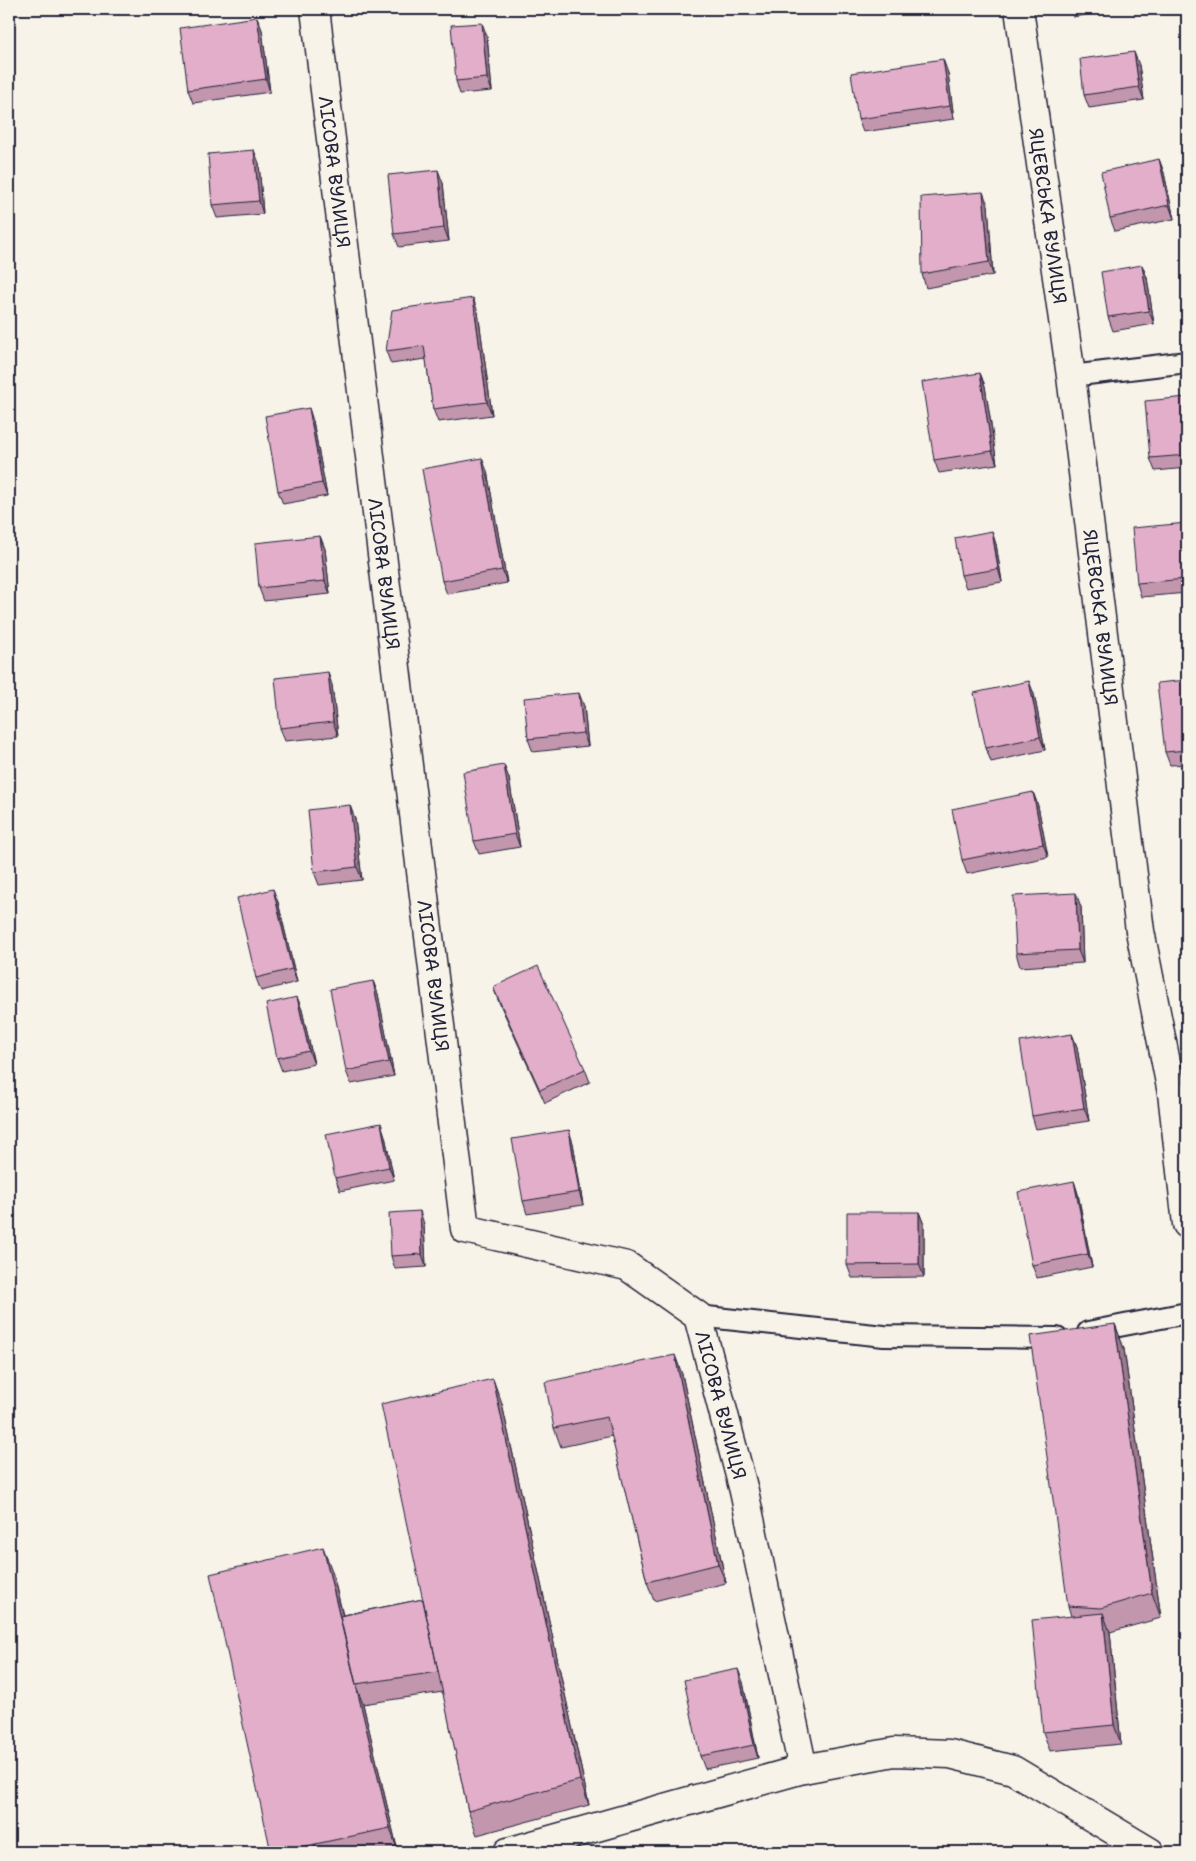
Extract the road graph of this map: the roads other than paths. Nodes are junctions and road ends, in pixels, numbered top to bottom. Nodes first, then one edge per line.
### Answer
1 (315, 9) edge
2 (1019, 9) edge
3 (1187, 362) edge
4 (1071, 376) junction
5 (1187, 1224) edge
6 (1187, 1313) edge
7 (698, 1316) junction
8 (803, 1769) junction
9 (508, 1852) edge
10 (1150, 1852) edge

1 - 7 street, ЛІСОВА ВУЛИЦЯ
2 - 4 street, ЯЦЕВСЬКА ВУЛИЦЯ
3 - 4 lane
4 - 5 street, ЯЦЕВСЬКА ВУЛИЦЯ
6 - 7 lane
7 - 8 street, ЛІСОВА ВУЛИЦЯ
8 - 9 street
8 - 10 street

